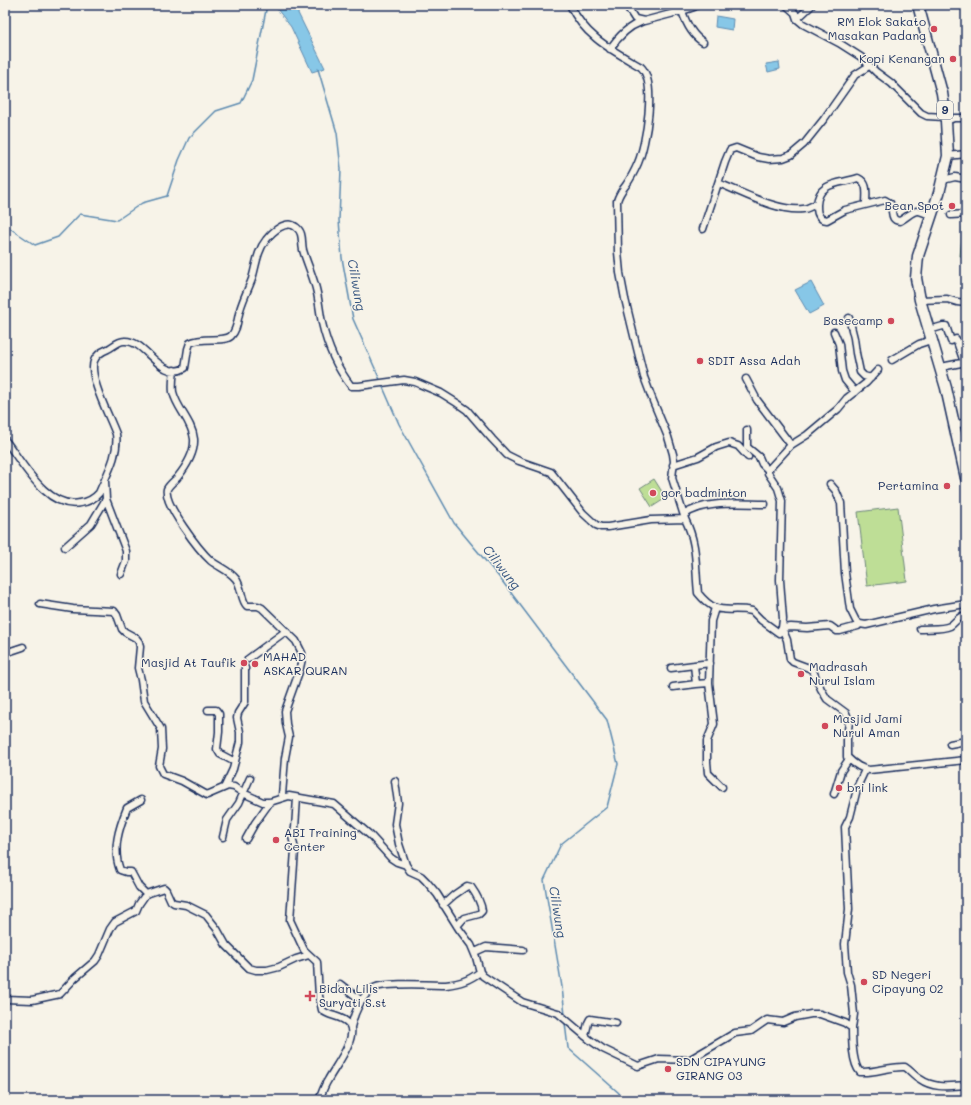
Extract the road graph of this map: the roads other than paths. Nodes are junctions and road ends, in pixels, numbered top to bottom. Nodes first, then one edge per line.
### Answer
1 (570, 5) edge
2 (626, 5) edge
3 (696, 5) edge
4 (786, 5) edge
5 (812, 5) edge
6 (918, 5) edge
7 (682, 11) junction
8 (797, 19) junction
9 (644, 21) junction
10 (703, 42) dead end
11 (610, 50) junction
12 (869, 66) junction
13 (966, 118) edge
14 (946, 120) junction
15 (966, 154) edge
16 (948, 156) junction
17 (966, 179) edge
18 (943, 180) junction
19 (718, 183) junction
20 (817, 204) junction
21 (866, 204) junction
22 (966, 214) edge
23 (951, 215) dead end
24 (932, 216) junction
25 (703, 229) dead end
26 (920, 300) junction
27 (966, 303) edge
28 (849, 318) dead end
29 (929, 330) junction
30 (834, 332) dead end
31 (928, 341) dead end
32 (892, 360) dead end
33 (965, 362) edge
34 (941, 367) junction
35 (174, 370) junction
36 (878, 370) dead end
37 (871, 378) junction
38 (746, 379) dead end
39 (855, 392) junction
40 (966, 422) edge
41 (955, 425) junction
42 (747, 430) dead end
43 (5, 440) edge
44 (791, 445) junction
45 (748, 457) dead end
46 (674, 465) junction
47 (768, 470) junction
48 (966, 476) edge
49 (104, 480) junction
50 (830, 484) dead end
51 (106, 499) junction
52 (765, 504) dead end
53 (684, 517) junction
54 (65, 547) dead end
55 (121, 574) dead end
56 (40, 604) dead end
57 (966, 604) edge
58 (715, 608) junction
59 (966, 615) edge
60 (860, 624) junction
61 (782, 628) junction
62 (920, 628) dead end
63 (286, 631) junction
64 (23, 647) dead end
65 (5, 653) edge
66 (248, 659) dead end
67 (710, 663) junction
68 (694, 665) junction
69 (246, 668) dead end
70 (671, 668) dead end
71 (709, 683) junction
72 (696, 684) junction
73 (673, 687) dead end
74 (208, 710) dead end
75 (966, 741) edge
76 (950, 744) dead end
77 (849, 759) junction
78 (966, 760) edge
79 (234, 762) junction
80 (865, 770) junction
81 (250, 778) dead end
82 (395, 781) dead end
83 (225, 786) junction
84 (722, 787) dead end
85 (243, 793) junction
86 (834, 794) dead end
87 (284, 797) junction
88 (297, 798) junction
89 (141, 800) dead end
90 (270, 802) junction
91 (223, 837) dead end
92 (246, 839) dead end
93 (406, 865) junction
94 (146, 894) junction
95 (443, 905) junction
96 (457, 926) junction
97 (522, 950) dead end
98 (475, 952) junction
99 (309, 955) junction
100 (480, 972) junction
101 (340, 984) dead end
102 (5, 999) edge
103 (362, 1001) junction
104 (616, 1023) dead end
105 (351, 1027) junction
106 (852, 1028) junction
107 (584, 1036) junction
108 (966, 1085) edge
109 (319, 1100) edge

1 - 11 street
2 - 9 street
3 - 7 street
4 - 8 street
5 - 8 street
6 - 14 highway, 9
7 - 9 street
7 - 10 street
8 - 12 street
9 - 11 street
11 - 46 street
12 - 14 street
12 - 19 street
13 - 14 street
14 - 16 highway, 9
15 - 16 street
16 - 18 highway, 9
17 - 18 street
18 - 24 highway, 9
19 - 20 street
19 - 25 street
20 - 21 street
20 - 21 street
21 - 24 street
22 - 23 street
24 - 26 highway, 9
26 - 27 street
26 - 29 highway, 9
28 - 37 street
29 - 33 street
29 - 34 highway, 9
30 - 39 street
31 - 32 street
33 - 34 street
34 - 41 highway, 9
35 - 49 street
35 - 53 street
35 - 63 street
36 - 37 street
37 - 39 street
38 - 44 street
39 - 44 street
40 - 41 street
41 - 48 highway, 9
42 - 47 street
43 - 49 street
44 - 47 street
45 - 46 street
46 - 53 street
47 - 61 street
49 - 51 street
50 - 60 street
51 - 54 street
51 - 55 street
52 - 53 street
53 - 58 street
56 - 83 street
57 - 60 street
58 - 61 street
58 - 67 street
59 - 62 street
60 - 61 street
61 - 77 street
63 - 66 street
63 - 87 street
64 - 65 street
67 - 68 street
67 - 71 street
68 - 70 street
68 - 72 street
69 - 79 street
71 - 72 street
71 - 84 street
72 - 73 street
74 - 79 street
75 - 76 street
77 - 80 street
77 - 86 street
78 - 80 street
79 - 83 street
80 - 106 street
81 - 85 street
82 - 93 street
83 - 85 street
85 - 90 street
85 - 91 street
87 - 88 street
87 - 90 street
88 - 93 street
88 - 99 street
89 - 94 street
90 - 92 street
93 - 95 street
94 - 99 street
94 - 102 street
95 - 96 street
95 - 96 street
96 - 98 street
97 - 98 street
98 - 100 street
99 - 105 street
100 - 103 street
100 - 107 street
101 - 103 street
103 - 105 street
104 - 107 street
105 - 109 street
106 - 107 street
106 - 108 street

